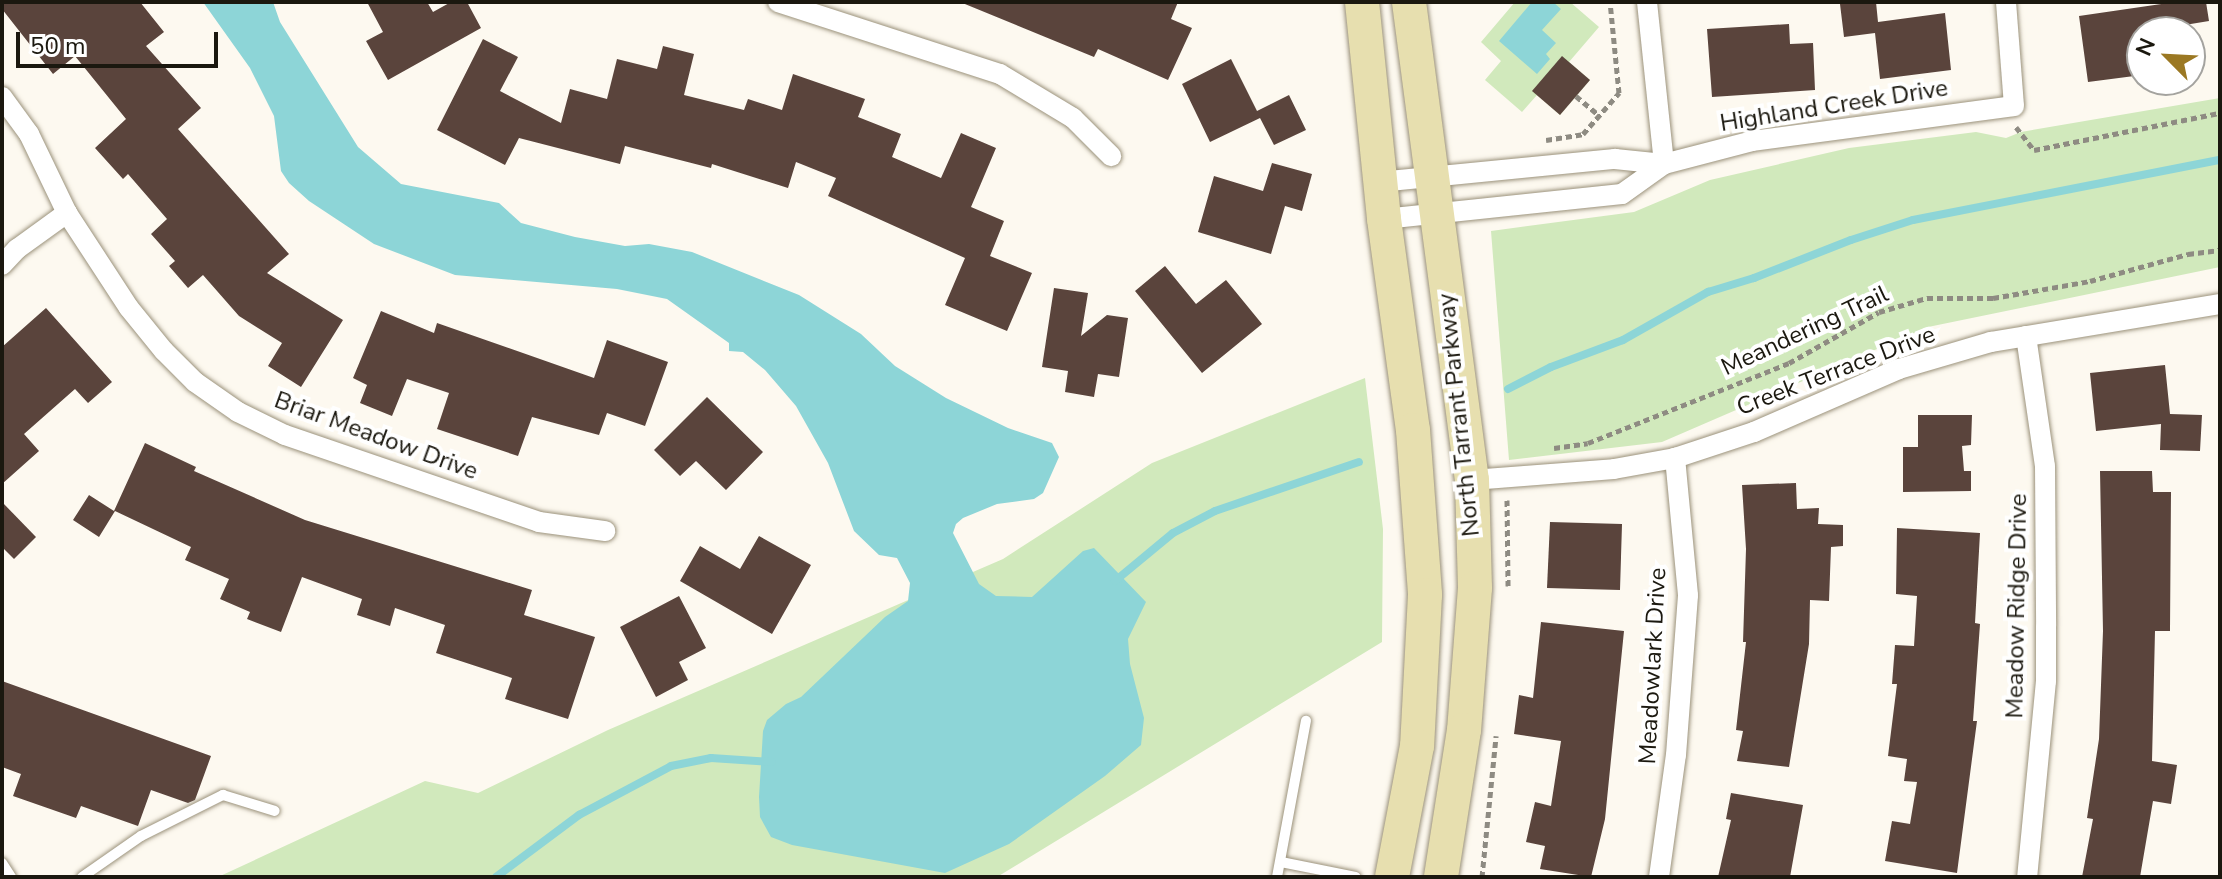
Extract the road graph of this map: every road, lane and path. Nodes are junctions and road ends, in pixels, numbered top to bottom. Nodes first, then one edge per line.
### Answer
1 (778, 2) edge
2 (1362, 2) edge
3 (1409, 2) edge
4 (1610, 2) edge
5 (1647, 2) edge
6 (2006, 2) edge
7 (1576, 96) dead end
8 (2, 97) edge
9 (2014, 106) junction
10 (2220, 113) edge
11 (1599, 115) junction
12 (1538, 141) dead end
13 (1111, 156) dead end
14 (1664, 164) junction
15 (1431, 178) junction
16 (1379, 182) junction
17 (67, 213) junction
18 (1436, 215) junction
19 (1384, 219) junction
20 (2220, 250) edge
21 (2, 265) edge
22 (2220, 304) edge
23 (2026, 336) junction
24 (1547, 449) dead end
25 (1675, 458) junction
26 (1472, 480) junction
27 (605, 531) dead end
28 (1306, 721) dead end
29 (275, 811) dead end
30 (1281, 862) junction
31 (2, 863) edge
32 (11, 877) edge
33 (82, 877) edge
34 (1277, 877) edge
35 (1356, 877) edge
36 (1392, 877) edge
37 (1441, 877) edge
38 (1659, 877) edge
39 (2027, 877) edge

1 - 13 street
2 - 16 main road, North Tarrant Parkway
3 - 15 main road, North Tarrant Parkway
4 - 11 path
5 - 14 street
6 - 9 street
7 - 11 path
8 - 17 street, Briar Meadow Drive
9 - 10 path
9 - 14 street, Highland Creek Drive
11 - 12 path
14 - 15 street, Highland Creek Drive
14 - 18 street, Highland Creek Drive
15 - 16 street, Highland Creek Drive
15 - 18 main road, North Tarrant Parkway
16 - 19 main road, North Tarrant Parkway
17 - 21 street
17 - 27 street, Briar Meadow Drive
18 - 19 street, Highland Creek Drive
18 - 26 main road, North Tarrant Parkway
19 - 36 main road, North Tarrant Parkway
20 - 24 path, Meandering Trail
22 - 23 street, Creek Terrace Drive
23 - 25 street, Creek Terrace Drive
23 - 39 street, Meadow Ridge Drive
25 - 26 street, Creek Terrace Drive
25 - 38 street, Meadowlark Drive
26 - 37 main road, North Tarrant Parkway
28 - 30 lane
29 - 33 lane
30 - 34 lane
30 - 35 lane
31 - 32 lane

